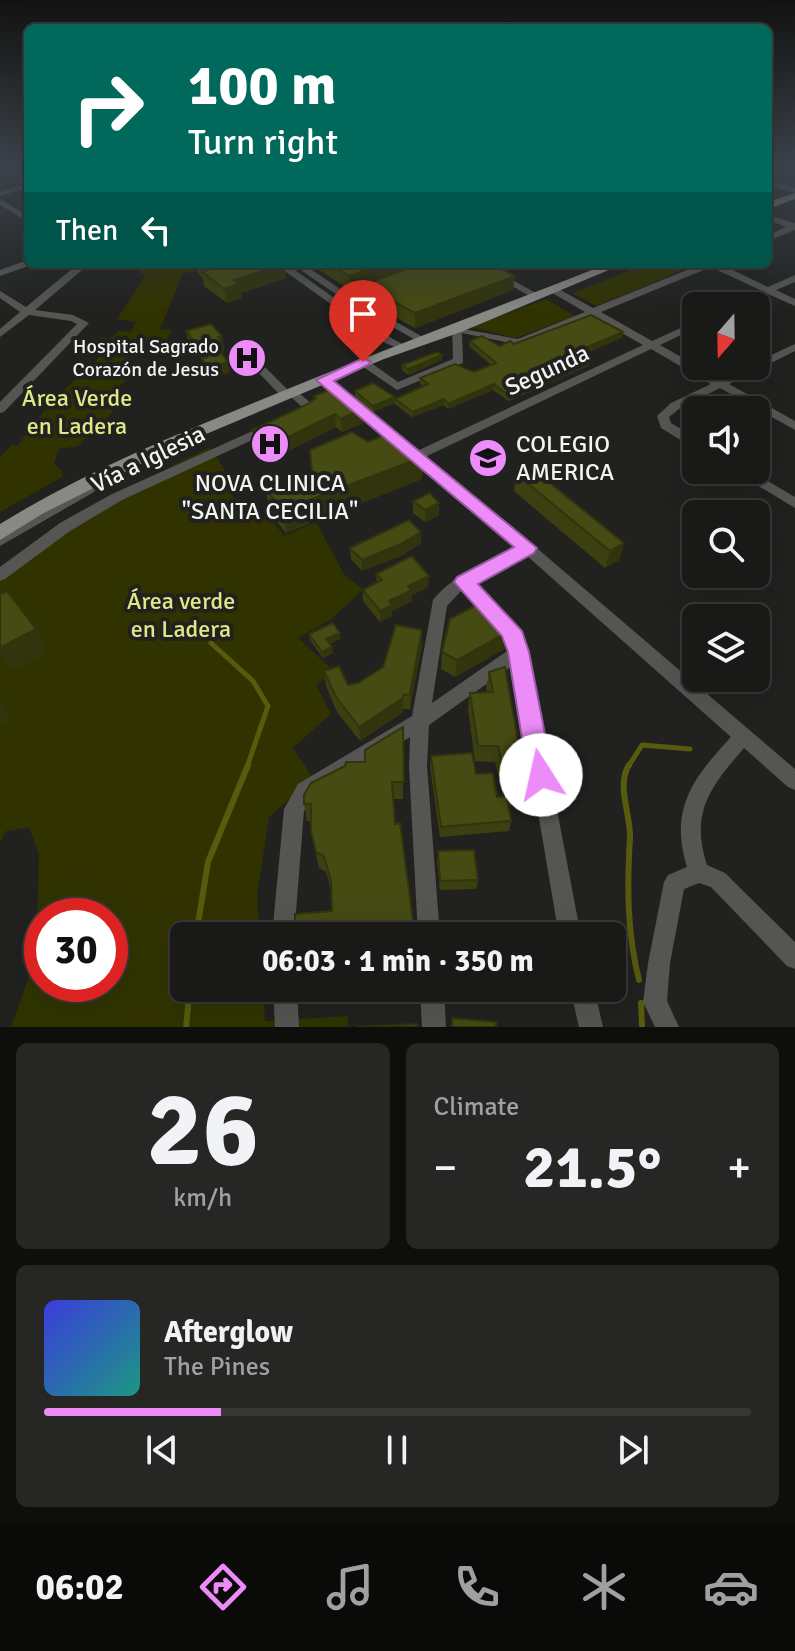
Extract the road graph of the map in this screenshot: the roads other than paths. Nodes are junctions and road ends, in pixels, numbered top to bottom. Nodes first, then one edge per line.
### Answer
1 (772, 217) edge
2 (795, 226) edge
3 (772, 236) edge
4 (24, 264) edge
5 (79, 268) edge
6 (285, 268) edge
7 (303, 268) edge
8 (487, 268) edge
9 (607, 268) edge
10 (702, 268) edge
11 (720, 268) edge
12 (0, 273) edge
13 (795, 278) edge
14 (323, 282) junction
15 (311, 286) junction
16 (767, 290) junction
17 (297, 291) dead end
18 (763, 292) edge
19 (360, 293) edge
20 (544, 293) junction
21 (0, 294) edge
22 (346, 297) junction
23 (334, 302) junction
24 (795, 303) edge
25 (26, 312) junction
26 (590, 315) junction
27 (456, 329) junction
28 (682, 331) edge
29 (0, 334) edge
30 (423, 340) junction
31 (396, 344) junction
32 (648, 347) junction
33 (795, 347) edge
34 (363, 362) junction
35 (262, 370) dead end
36 (323, 380) junction
37 (717, 386) junction
38 (290, 395) junction
39 (696, 396) edge
40 (732, 396) edge
41 (682, 403) edge
42 (0, 409) edge
43 (770, 419) edge
44 (795, 426) edge
45 (795, 433) edge
46 (682, 435) edge
47 (417, 456) junction
48 (106, 474) junction
49 (763, 484) edge
50 (795, 503) edge
51 (0, 523) edge
52 (0, 533) edge
53 (0, 541) edge
54 (527, 548) junction
55 (0, 575) edge
56 (464, 582) junction
57 (519, 652) junction
58 (420, 721) junction
59 (743, 736) junction
60 (795, 781) edge
61 (699, 872) junction
62 (284, 922) edge
63 (428, 922) edge
64 (567, 922) edge
65 (795, 958) edge
66 (286, 1002) edge
67 (433, 1002) edge
68 (585, 1002) edge
69 (287, 1027) edge
70 (434, 1027) edge
71 (591, 1027) edge
72 (667, 1027) edge

1 - 2 street
2 - 3 street
4 - 12 street
5 - 25 street
6 - 15 street
7 - 14 street
8 - 20 street
9 - 20 main road
10 - 26 street
11 - 16 street
13 - 16 street
14 - 15 street
14 - 22 street
15 - 17 street
15 - 23 street
16 - 18 street
16 - 24 street
19 - 22 street
20 - 26 street
20 - 27 main road
21 - 25 street
22 - 23 street
22 - 30 street
23 - 31 street
25 - 29 street
25 - 42 street
26 - 27 street
26 - 32 street
27 - 30 main road
27 - 34 street
28 - 32 street, Segunda
30 - 31 main road
31 - 34 main road
32 - 37 street
32 - 47 street, Segunda
33 - 37 street
34 - 36 main road
35 - 38 street
36 - 38 main road
36 - 47 street
37 - 39 street
37 - 40 street
37 - 44 street
38 - 48 main road
38 - 55 street, Vía a Iglesia
41 - 46 street
43 - 45 street
47 - 54 street
48 - 51 main road
48 - 52 main road
48 - 53 street
49 - 50 street
54 - 56 street
54 - 59 street
56 - 57 street
56 - 58 street
57 - 58 street
57 - 64 street
58 - 62 street
58 - 63 street
59 - 60 street
59 - 61 street
61 - 65 street
61 - 72 street
66 - 69 street
67 - 70 street
68 - 71 street

